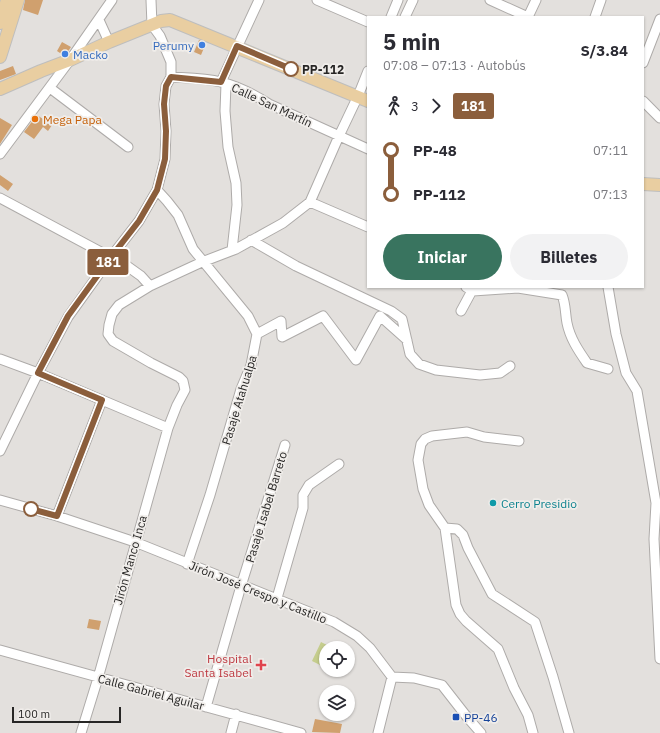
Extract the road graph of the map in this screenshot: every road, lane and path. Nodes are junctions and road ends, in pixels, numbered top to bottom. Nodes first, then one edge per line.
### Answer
1 (7, 0) edge
2 (18, 0) edge
3 (112, 0) edge
4 (151, 0) edge
5 (259, 0) edge
6 (317, 0) edge
7 (398, 0) edge
8 (412, 0) edge
9 (490, 0) edge
10 (536, 0) edge
11 (601, 0) edge
12 (392, 16) edge
13 (405, 16) edge
14 (526, 16) edge
15 (528, 16) edge
16 (595, 16) edge
17 (660, 19) edge
18 (99, 20) junction
19 (0, 21) edge
20 (367, 22) edge
21 (152, 25) junction
22 (109, 42) junction
23 (237, 46) junction
24 (0, 57) edge
25 (70, 60) junction
26 (644, 60) edge
27 (41, 71) junction
28 (171, 77) junction
29 (367, 79) edge
30 (224, 83) junction
31 (51, 86) junction
32 (0, 89) edge
33 (365, 96) edge
34 (644, 103) edge
35 (660, 118) edge
36 (339, 136) junction
37 (128, 147) dead end
38 (367, 149) edge
39 (0, 154) edge
40 (644, 184) edge
41 (660, 185) edge
42 (157, 190) junction
43 (0, 198) edge
44 (310, 202) junction
45 (367, 227) edge
46 (251, 240) junction
47 (232, 250) junction
48 (111, 257) junction
49 (202, 262) junction
50 (150, 286) junction
51 (471, 288) edge
52 (608, 288) edge
53 (461, 311) dead end
54 (257, 334) junction
55 (407, 340) junction
56 (0, 359) edge
57 (510, 366) dead end
58 (608, 369) dead end
59 (38, 373) junction
60 (102, 400) junction
61 (168, 428) junction
62 (519, 441) dead end
63 (285, 445) dead end
64 (0, 451) edge
65 (339, 464) dead end
66 (0, 500) edge
67 (57, 516) junction
68 (444, 528) junction
69 (135, 542) junction
70 (187, 564) junction
71 (658, 584) edge
72 (241, 586) junction
73 (277, 598) junction
74 (0, 650) edge
75 (660, 659) edge
76 (392, 677) junction
77 (98, 678) junction
78 (206, 707) junction
79 (236, 714) junction
80 (81, 733) edge
81 (230, 733) edge
82 (301, 733) edge
83 (378, 733) edge
84 (481, 733) edge
85 (534, 733) edge
86 (569, 733) edge

1 - 19 main road
2 - 24 main road
3 - 18 street
4 - 21 street
5 - 23 street
6 - 20 street
7 - 12 street
8 - 13 street
9 - 14 street
10 - 15 street
11 - 16 street
17 - 26 street
18 - 22 street
18 - 25 street
21 - 22 main road
21 - 23 main road
21 - 28 street
22 - 25 main road
23 - 30 street
23 - 33 main road
25 - 27 main road
25 - 31 street
27 - 31 street
27 - 32 main road
28 - 30 street, Calle San Martín
28 - 42 street
29 - 33 street
30 - 36 street, Calle San Martín
30 - 47 street
31 - 37 street
31 - 39 street
33 - 36 street
34 - 35 street
36 - 38 street, Calle San Martín
36 - 44 street
40 - 41 main road
42 - 48 street
42 - 49 street
43 - 48 street
44 - 45 street
44 - 46 street
46 - 47 street
46 - 55 street
47 - 49 street
48 - 50 street
48 - 59 street
49 - 50 street
49 - 54 street
50 - 61 street, Jirón Manco Inca
51 - 53 street
51 - 58 street
52 - 71 street
54 - 55 street
54 - 70 street, Pasaje Atahualpa
55 - 57 street
56 - 59 street
59 - 60 street
59 - 64 street
60 - 61 street
60 - 67 street
61 - 69 street, Jirón Manco Inca
62 - 68 street
63 - 72 street, Pasaje Isabel Barreto
65 - 73 street
66 - 67 street, Jirón José Crespo y Castillo
67 - 69 street, Jirón José Crespo y Castillo
68 - 85 street
68 - 86 street
69 - 70 street, Jirón José Crespo y Castillo
69 - 77 street, Jirón Manco Inca
70 - 72 street, Jirón José Crespo y Castillo
71 - 75 street
72 - 73 street, Jirón José Crespo y Castillo
72 - 78 street, Pasaje Isabel Barreto
73 - 76 street, Jirón José Crespo y Castillo
74 - 77 street, Calle Gabriel Aguilar
76 - 83 street
76 - 84 street
77 - 78 street, Calle Gabriel Aguilar
77 - 80 street, Jirón Manco Inca
78 - 79 street, Calle Gabriel Aguilar
79 - 81 street
79 - 82 street, Calle Gabriel Aguilar

